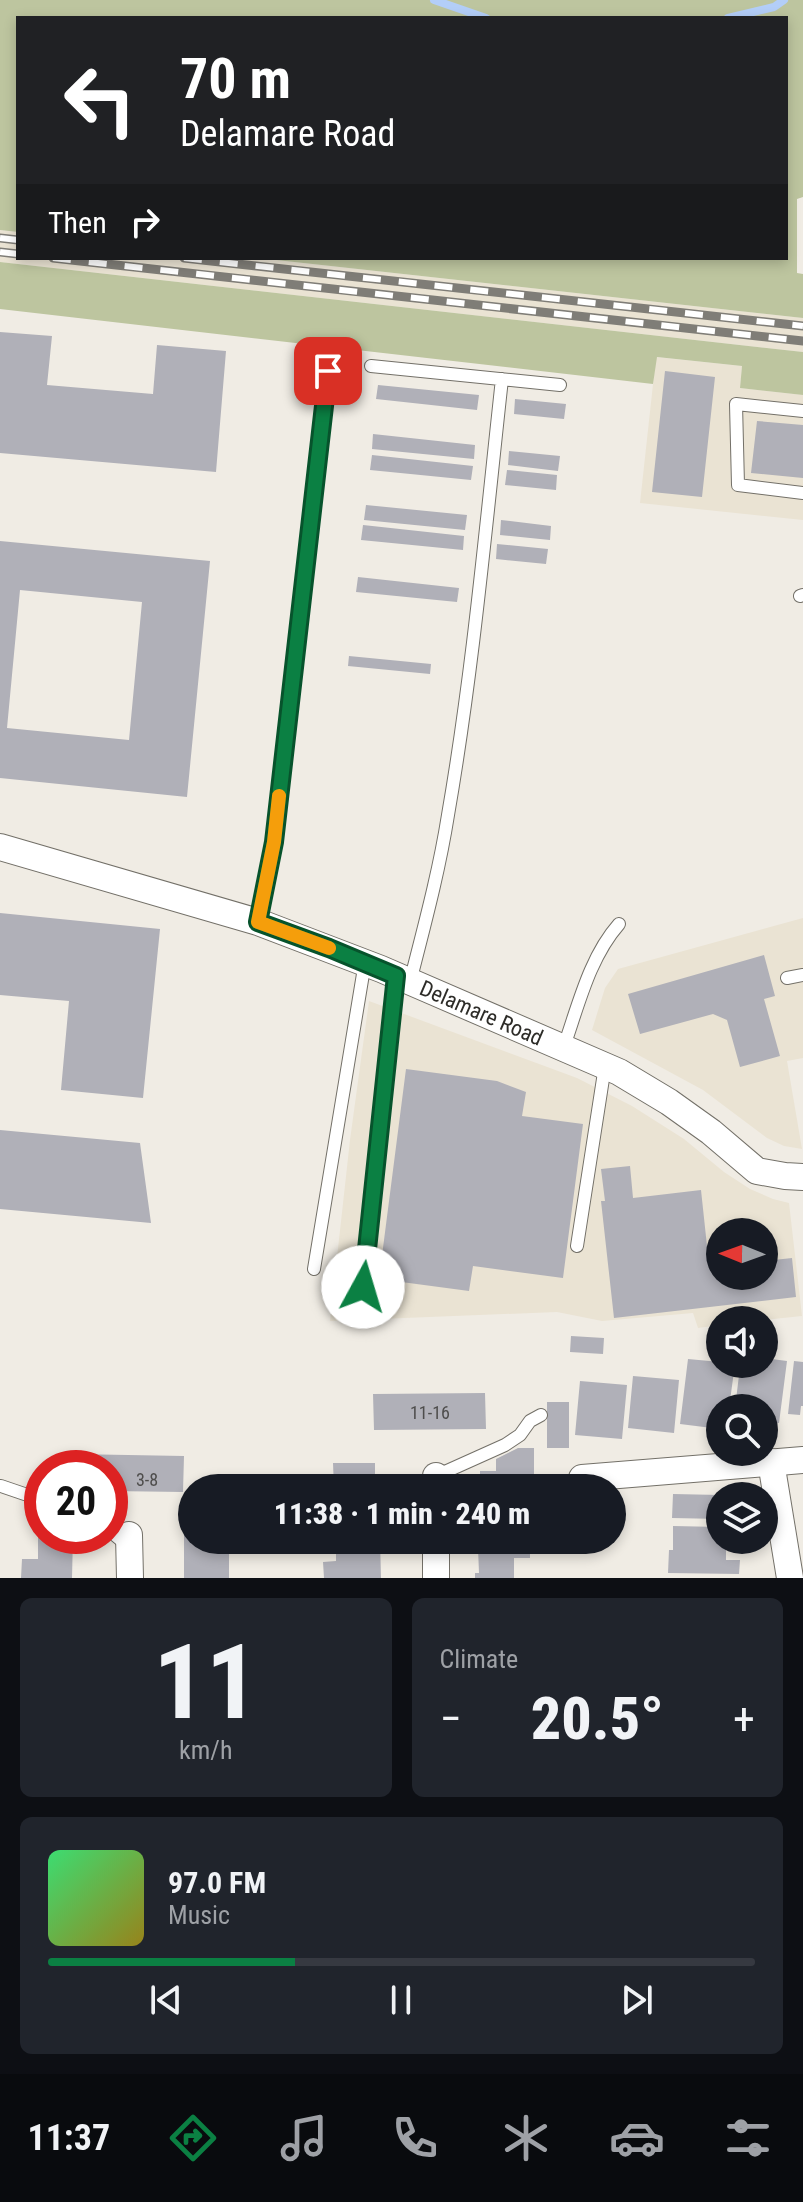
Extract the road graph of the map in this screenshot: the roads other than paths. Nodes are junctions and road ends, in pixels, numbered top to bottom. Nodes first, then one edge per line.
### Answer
1 (371, 366) dead end
2 (328, 371) dead end
3 (502, 379) junction
4 (560, 385) dead end
5 (803, 411) edge
6 (803, 493) edge
7 (0, 847) edge
8 (258, 922) junction
9 (619, 924) dead end
10 (365, 962) junction
11 (803, 975) edge
12 (787, 978) dead end
13 (403, 979) junction
14 (563, 1049) junction
15 (605, 1066) junction
16 (803, 1177) edge
17 (577, 1246) dead end
18 (314, 1269) dead end
19 (363, 1287) dead end
20 (541, 1415) dead end
21 (803, 1460) edge
22 (778, 1462) edge
23 (724, 1466) edge
24 (772, 1466) edge
25 (451, 1474) edge
26 (626, 1474) edge
27 (1, 1486) edge
28 (24, 1494) edge
29 (126, 1554) edge
30 (436, 1554) edge
31 (130, 1578) edge
32 (436, 1578) edge
33 (790, 1578) edge

1 - 3 lane
2 - 8 lane
3 - 4 lane
3 - 13 lane
5 - 6 lane
7 - 8 street, Delamare Road
8 - 10 street, Delamare Road
9 - 14 lane
10 - 13 street, Delamare Road
10 - 18 lane
11 - 12 lane
13 - 14 street, Delamare Road
13 - 19 lane
14 - 15 street, Delamare Road
15 - 16 street, Delamare Road
15 - 17 lane
20 - 25 lane
21 - 22 street
23 - 26 street
24 - 33 street
27 - 28 lane
29 - 31 street
30 - 32 street

